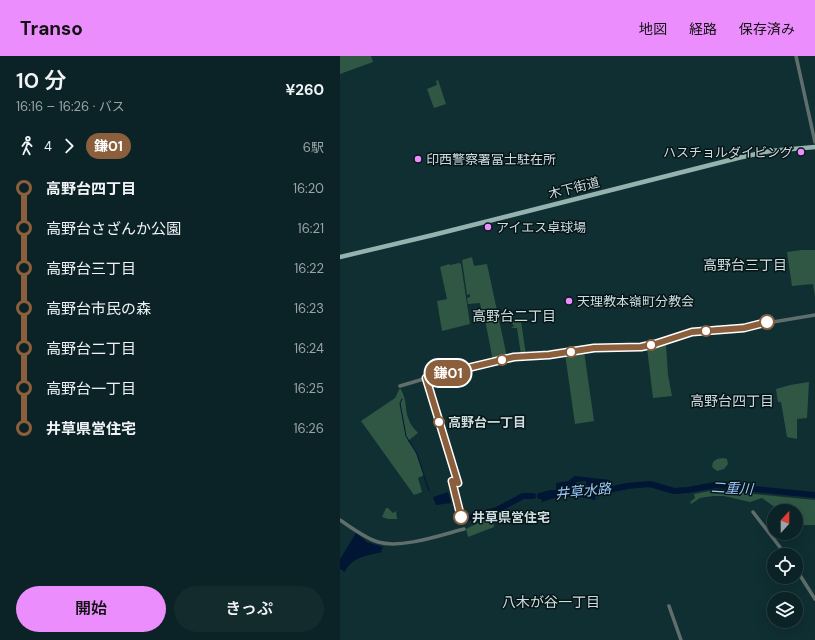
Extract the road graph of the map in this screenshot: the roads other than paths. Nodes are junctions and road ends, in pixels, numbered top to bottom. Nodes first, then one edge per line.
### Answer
1 (796, 56) edge
2 (815, 142) edge
3 (815, 146) edge
4 (340, 257) edge
5 (815, 315) edge
6 (426, 378) junction
7 (400, 386) dead end
8 (458, 483) dead end
9 (753, 512) dead end
10 (340, 520) edge
11 (464, 529) dead end
12 (781, 548) edge
13 (803, 580) edge
14 (815, 599) edge
15 (669, 606) dead end
16 (681, 640) edge

1 - 2 street
3 - 4 main road, 木下街道
5 - 6 street
6 - 7 street
6 - 8 street
9 - 12 street
10 - 11 street
13 - 14 street
15 - 16 street

